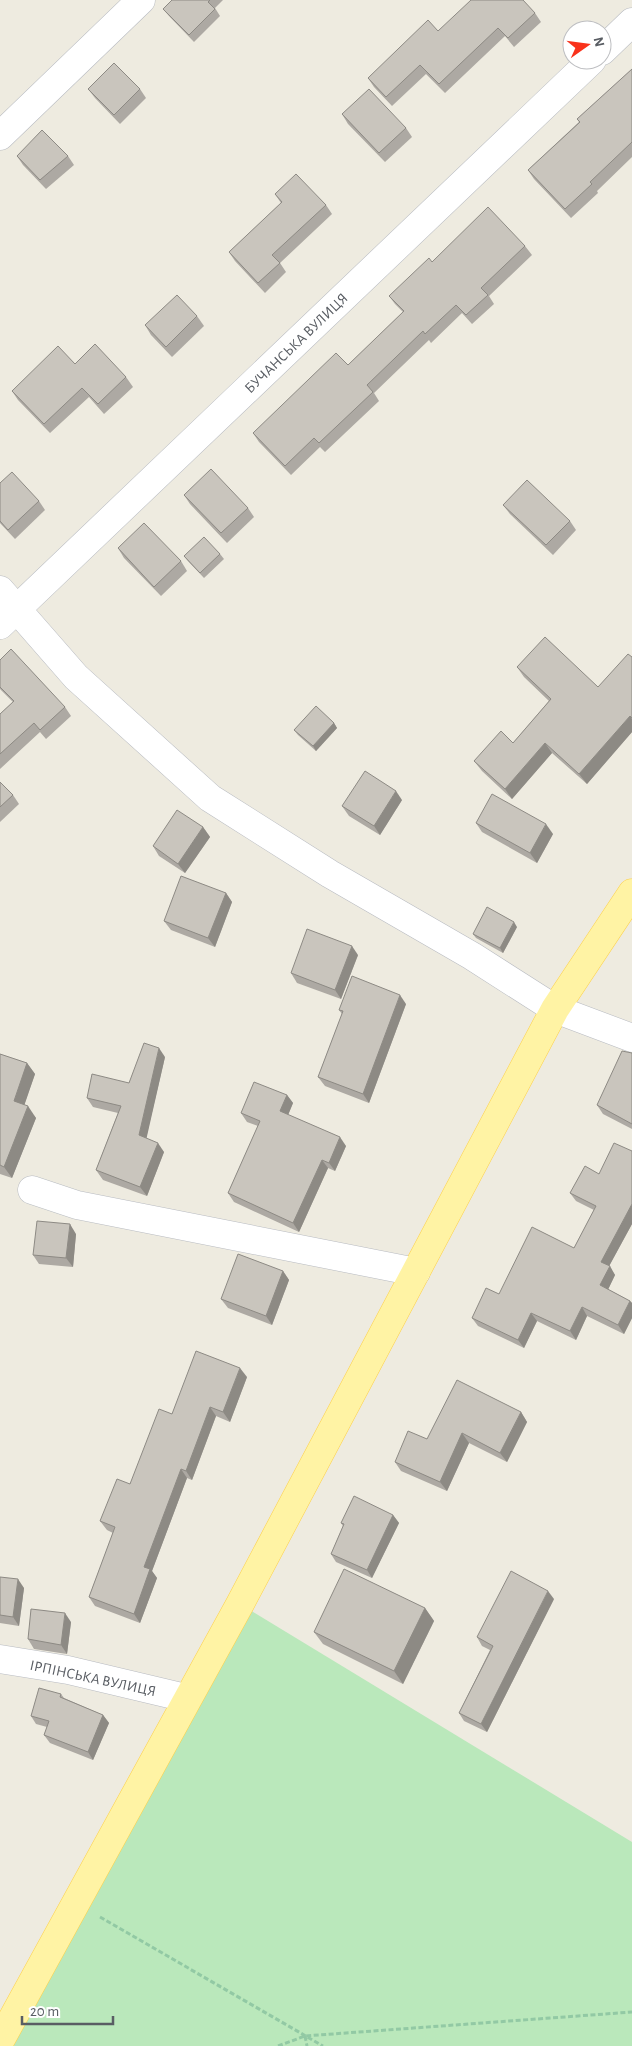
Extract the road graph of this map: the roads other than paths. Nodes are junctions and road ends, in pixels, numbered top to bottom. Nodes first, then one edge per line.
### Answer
1 (141, 0) edge
2 (632, 22) edge
3 (612, 41) edge
4 (581, 70) edge
5 (0, 136) edge
6 (6, 608) edge
7 (632, 893) edge
8 (555, 1009) junction
9 (632, 1038) edge
10 (32, 1190) dead end
11 (416, 1272) junction
12 (0, 1659) edge
13 (186, 1698) junction
14 (0, 2041) edge

1 - 5 street
2 - 3 street
4 - 6 street, БУЧАНСЬКА ВУЛИЦЯ
6 - 8 street
7 - 8 main road
8 - 9 street
8 - 11 main road
10 - 11 street
11 - 13 main road
12 - 13 street, ІРПІНСЬКА ВУЛИЦЯ
13 - 14 main road

